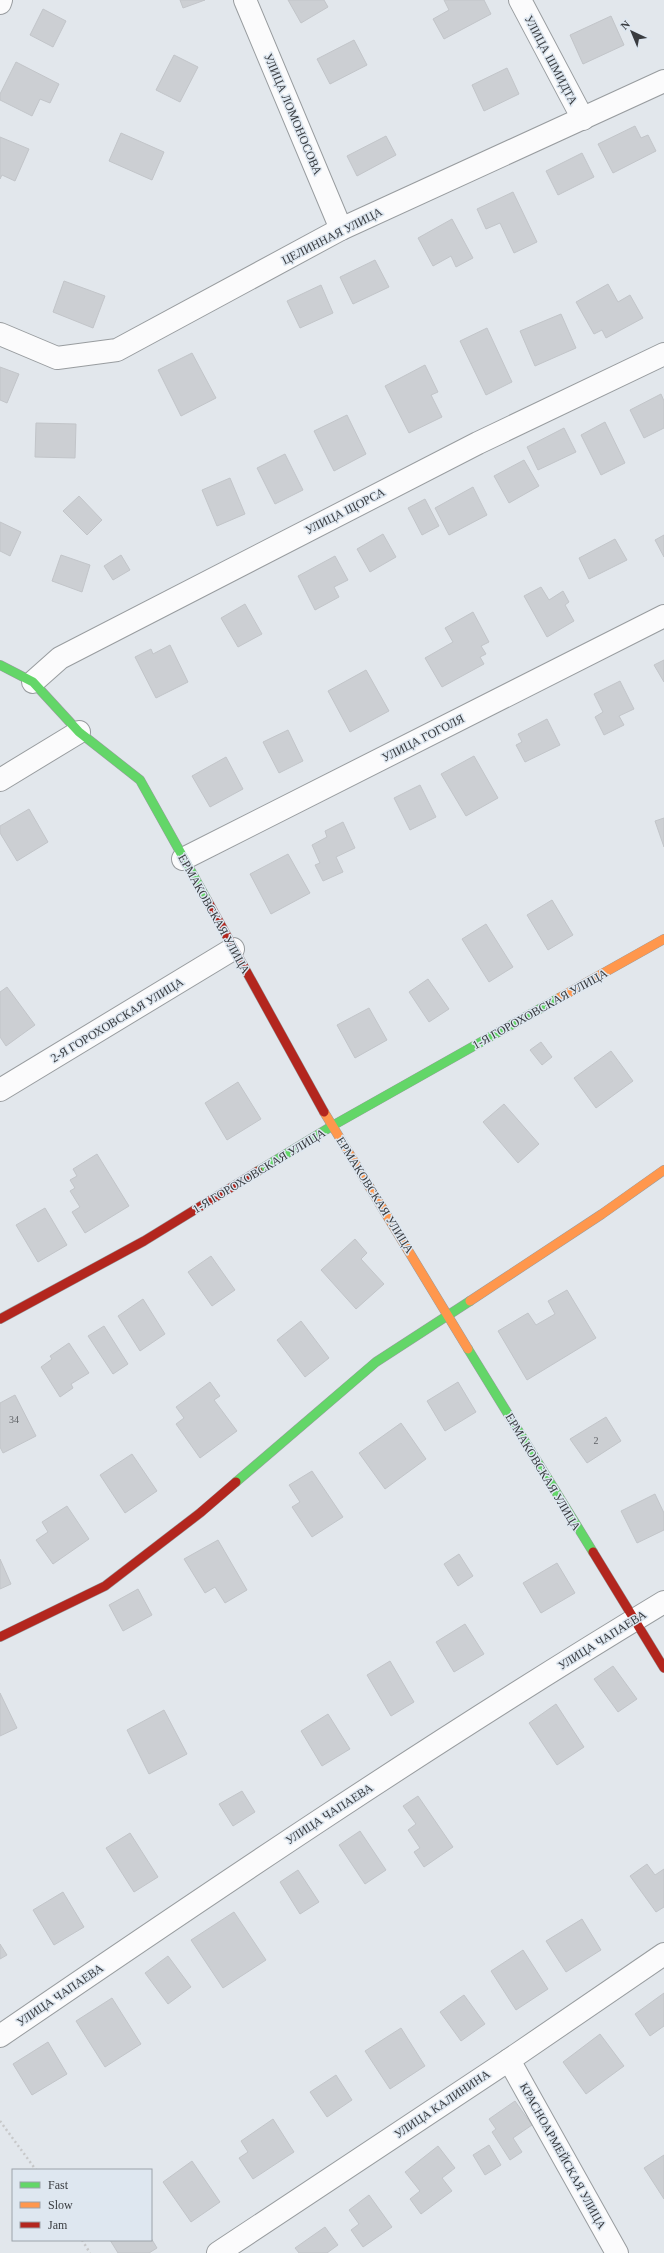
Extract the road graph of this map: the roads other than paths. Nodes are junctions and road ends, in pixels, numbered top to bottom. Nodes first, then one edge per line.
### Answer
1 (245, 0) edge
2 (520, 0) edge
3 (664, 81) edge
4 (583, 119) junction
5 (341, 229) junction
6 (0, 334) edge
7 (664, 354) edge
8 (664, 616) edge
9 (0, 665) edge
10 (33, 682) junction
11 (79, 732) junction
12 (0, 780) edge
13 (183, 859) junction
14 (664, 939) edge
15 (233, 949) junction
16 (0, 1090) edge
17 (332, 1126) junction
18 (664, 1170) edge
19 (448, 1314) junction
20 (0, 1320) edge
21 (664, 1602) edge
22 (633, 1621) junction
23 (0, 1637) edge
24 (664, 1668) edge
25 (664, 1954) edge
26 (0, 2036) edge
27 (509, 2060) junction
28 (218, 2253) edge
29 (617, 2253) edge

1 - 5 street, УЛИЦА ЛОМОНОСОВА
2 - 4 street, УЛИЦА ШМИДТА
3 - 4 street, ЦЕЛИННАЯ УЛИЦА
4 - 5 street, ЦЕЛИННАЯ УЛИЦА
5 - 6 street, ЦЕЛИННАЯ УЛИЦА
7 - 10 street, УЛИЦА ЩОРСА
8 - 13 street, УЛИЦА ГОГОЛЯ
9 - 10 street
10 - 11 street
11 - 12 street
11 - 13 street, ЕРМАКОВСКАЯ УЛИЦА
13 - 15 street, ЕРМАКОВСКАЯ УЛИЦА
14 - 17 street, 1-Я ГОРОХОВСКАЯ УЛИЦА
15 - 16 street, 2-Я ГОРОХОВСКАЯ УЛИЦА
15 - 17 street, ЕРМАКОВСКАЯ УЛИЦА
17 - 19 street, ЕРМАКОВСКАЯ УЛИЦА
17 - 20 street, 1-Я ГОРОХОВСКАЯ УЛИЦА
18 - 19 street
19 - 22 street, ЕРМАКОВСКАЯ УЛИЦА
19 - 23 street
21 - 22 street, УЛИЦА ЧАПАЕВА
22 - 24 street, ЕРМАКОВСКАЯ УЛИЦА
22 - 26 street, УЛИЦА ЧАПАЕВА
25 - 27 street, УЛИЦА КАЛИНИНА
27 - 28 street, УЛИЦА КАЛИНИНА
27 - 29 street, КРАСНОАРМЕЙСКАЯ УЛИЦА

